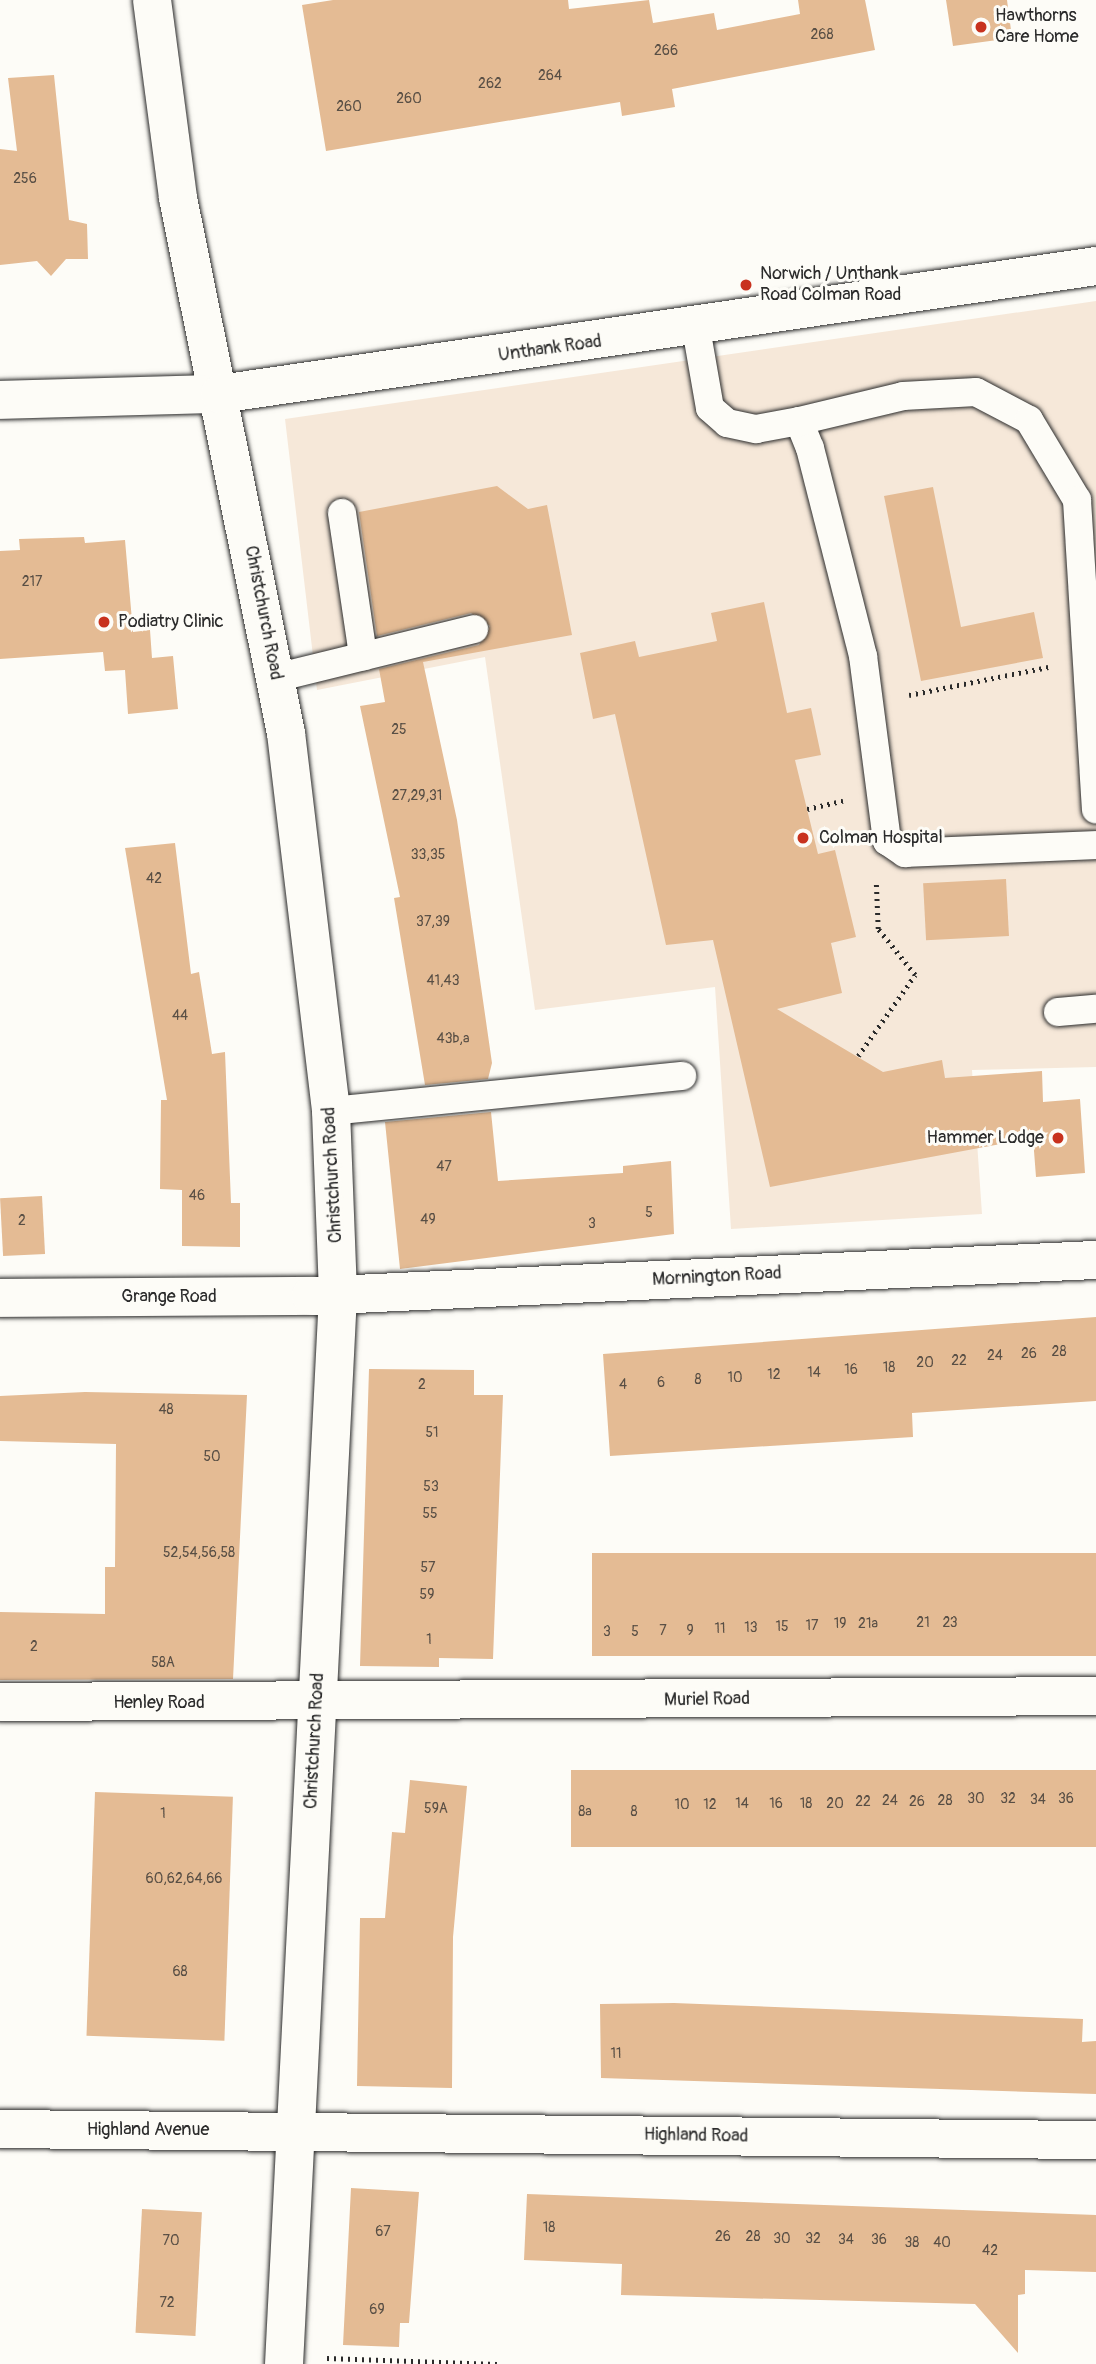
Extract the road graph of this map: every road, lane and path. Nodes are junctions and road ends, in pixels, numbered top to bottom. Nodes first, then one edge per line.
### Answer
1 (152, 0) edge
2 (1096, 266) edge
3 (696, 328) junction
4 (220, 394) junction
5 (0, 400) edge
6 (799, 421) junction
7 (342, 513) dead end
8 (474, 629) dead end
9 (363, 656) junction
10 (1091, 659) junction
11 (275, 678) junction
12 (867, 703) junction
13 (1096, 809) edge
14 (1096, 845) edge
15 (905, 853) junction
16 (1096, 1009) edge
17 (1058, 1012) dead end
18 (858, 1056) dead end
19 (682, 1076) dead end
20 (331, 1111) junction
21 (1096, 1260) edge
22 (338, 1295) junction
23 (0, 1298) edge
24 (1096, 1696) edge
25 (0, 1702) edge
26 (317, 1704) junction
27 (0, 2129) edge
28 (295, 2131) junction
29 (1096, 2140) edge
30 (284, 2360) edge
31 (497, 2364) edge

1 - 4 street, Christchurch Road
2 - 3 street, Unthank Road
3 - 4 street, Unthank Road
3 - 6 lane
4 - 5 street, Unthank Road
4 - 11 street, Christchurch Road
6 - 10 lane
6 - 12 lane
7 - 9 lane
8 - 9 lane
9 - 11 lane
10 - 12 path
10 - 13 lane
11 - 20 street, Christchurch Road
12 - 15 lane
14 - 15 lane
15 - 18 path
16 - 17 lane
19 - 20 lane
20 - 22 street, Christchurch Road
21 - 22 street, Mornington Road
22 - 23 street, Grange Road
22 - 26 street, Christchurch Road
24 - 26 street, Muriel Road
25 - 26 street, Henley Road
26 - 28 street, Christchurch Road
27 - 28 street, Highland Avenue
28 - 29 street, Highland Road
28 - 30 street, Christchurch Road
30 - 31 path

